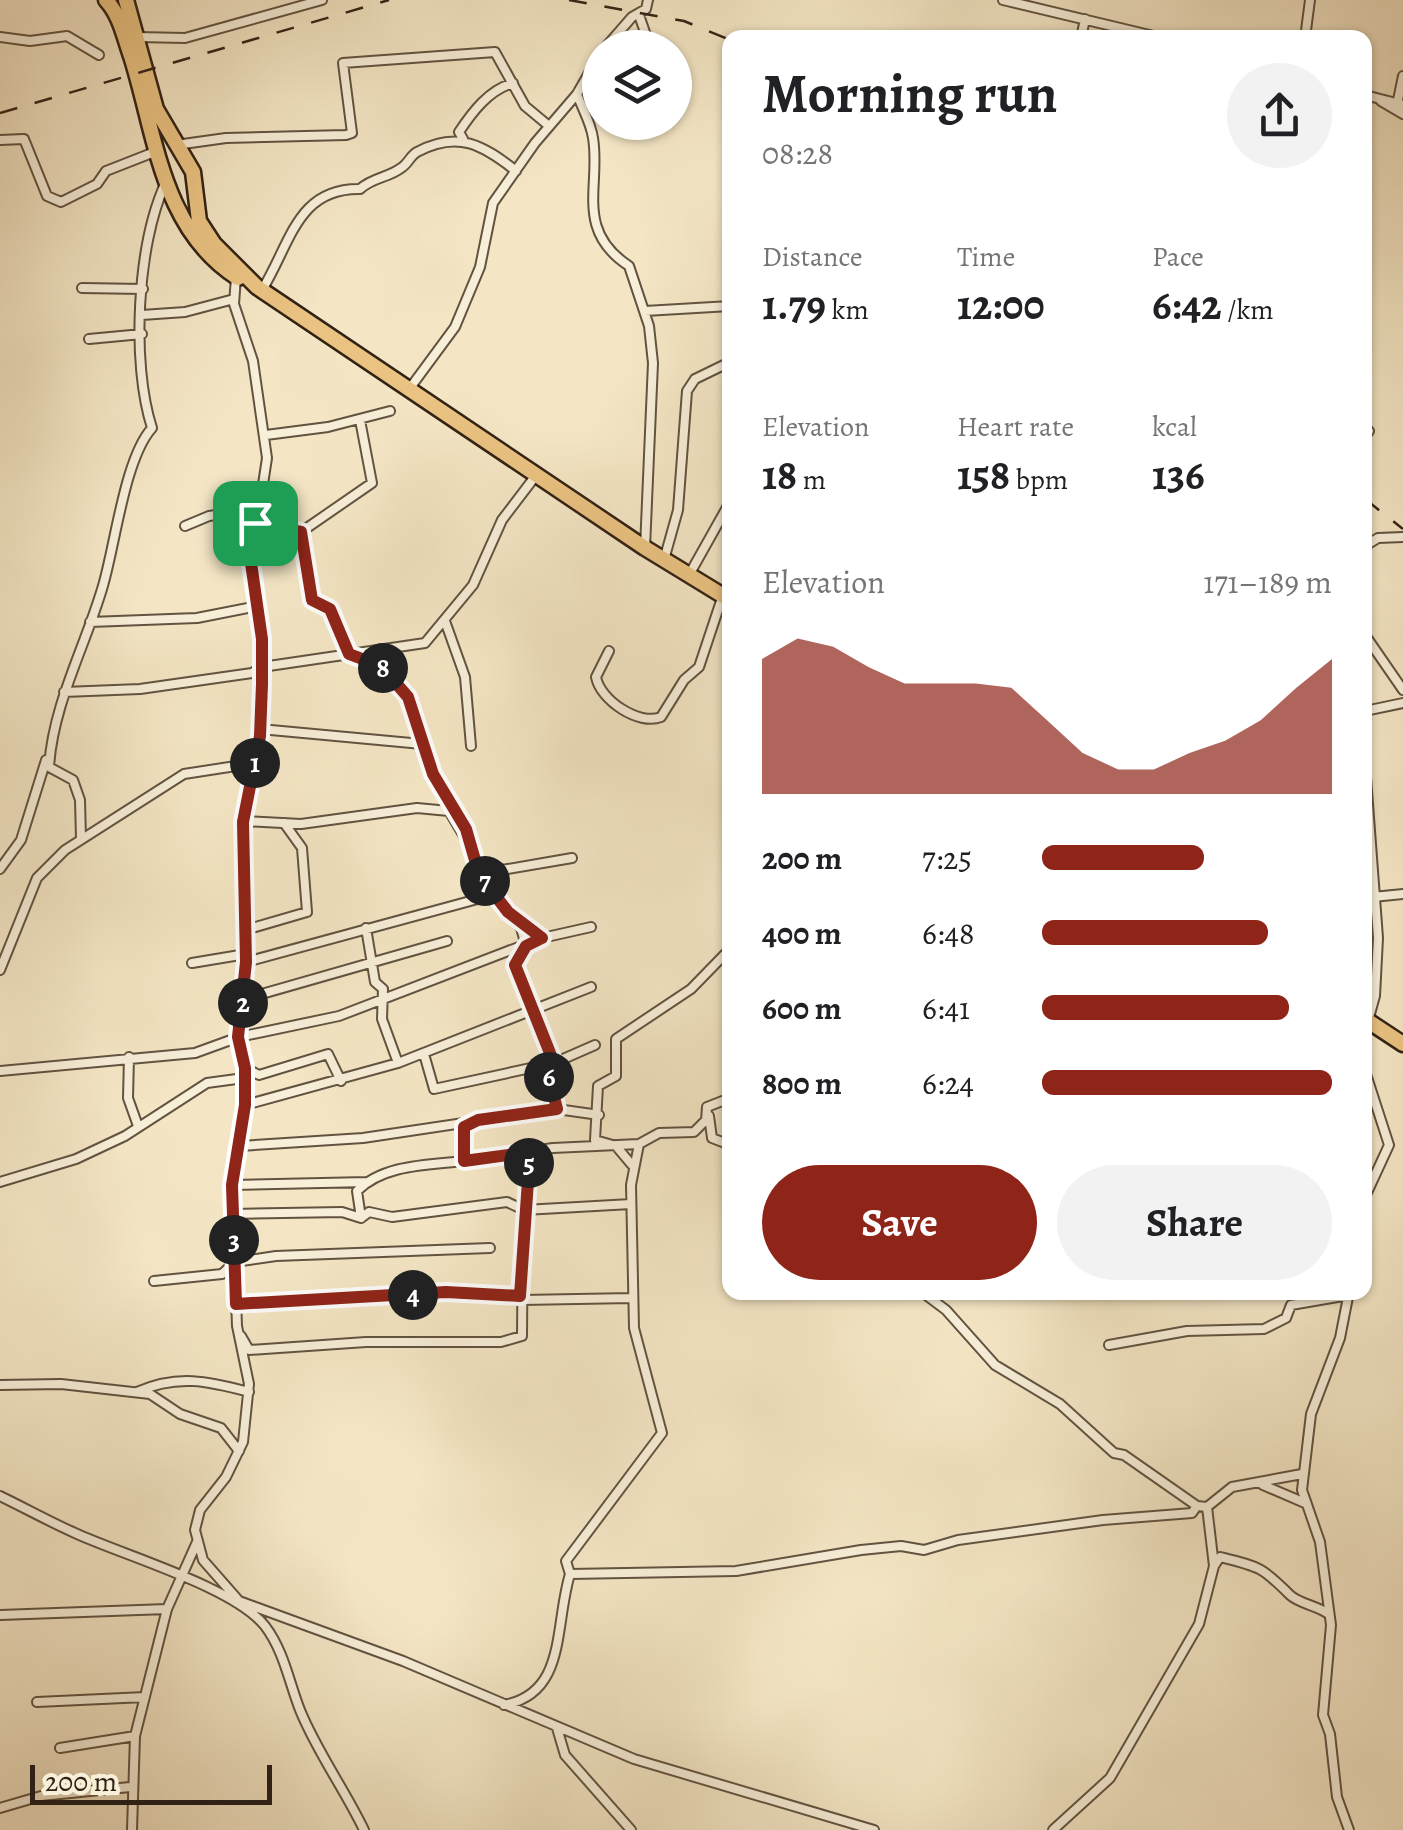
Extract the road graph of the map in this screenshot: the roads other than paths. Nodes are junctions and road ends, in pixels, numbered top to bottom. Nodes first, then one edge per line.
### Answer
1 (106, 0) edge
2 (126, 0) edge
3 (322, 0) edge
4 (648, 0) edge
5 (1003, 0) edge
6 (1310, 0) edge
7 (1042, 4) edge
8 (639, 15) junction
9 (1084, 19) junction
10 (621, 30) edge
11 (644, 30) edge
12 (1082, 30) edge
13 (1129, 30) edge
14 (1307, 30) edge
15 (0, 37) edge
16 (136, 38) junction
17 (99, 55) dead end
18 (1403, 76) edge
19 (514, 83) junction
20 (582, 85) edge
21 (577, 94) junction
22 (1372, 97) edge
23 (1378, 99) junction
24 (1401, 102) edge
25 (1403, 114) edge
26 (549, 126) junction
27 (0, 140) edge
28 (464, 140) junction
29 (176, 145) junction
30 (156, 151) junction
31 (516, 171) junction
32 (166, 181) junction
33 (236, 277) junction
34 (82, 288) dead end
35 (260, 288) junction
36 (144, 289) junction
37 (234, 299) junction
38 (722, 306) edge
39 (645, 311) junction
40 (142, 315) junction
41 (142, 334) junction
42 (88, 339) dead end
43 (722, 366) edge
44 (410, 388) junction
45 (390, 411) dead end
46 (360, 420) junction
47 (266, 435) junction
48 (537, 474) junction
49 (257, 509) junction
50 (722, 516) edge
51 (255, 523) junction
52 (185, 526) dead end
53 (301, 532) junction
54 (1403, 537) edge
55 (1372, 542) edge
56 (645, 548) junction
57 (664, 560) junction
58 (689, 575) junction
59 (722, 596) edge
60 (258, 606) junction
61 (722, 609) edge
62 (445, 621) junction
63 (90, 622) junction
64 (1372, 645) edge
65 (609, 652) dead end
66 (349, 654) junction
67 (262, 667) junction
68 (1403, 690) edge
69 (64, 692) junction
70 (1403, 704) edge
71 (1372, 710) edge
72 (260, 729) junction
73 (51, 741) junction
74 (422, 744) junction
75 (471, 746) dead end
76 (255, 763) junction
77 (446, 802) junction
78 (367, 814) junction
79 (243, 822) junction
80 (284, 823) junction
81 (1372, 829) edge
82 (81, 839) junction
83 (474, 854) junction
84 (572, 858) dead end
85 (0, 869) edge
86 (479, 874) junction
87 (496, 894) junction
88 (1403, 894) edge
89 (1373, 897) junction
90 (508, 912) junction
91 (590, 927) dead end
92 (366, 928) junction
93 (244, 930) junction
94 (542, 938) junction
95 (446, 941) dead end
96 (526, 946) junction
97 (245, 949) junction
98 (722, 958) edge
99 (192, 962) dead end
100 (246, 962) junction
101 (375, 965) junction
102 (0, 970) edge
103 (590, 987) dead end
104 (382, 997) junction
105 (244, 1000) junction
106 (1372, 1005) edge
107 (530, 1012) junction
108 (1372, 1023) edge
109 (238, 1037) junction
110 (1403, 1044) edge
111 (595, 1045) dead end
112 (424, 1054) junction
113 (129, 1058) junction
114 (398, 1063) junction
115 (554, 1063) junction
116 (0, 1070) edge
117 (244, 1073) junction
118 (341, 1081) junction
119 (722, 1101) edge
120 (1372, 1102) edge
121 (245, 1105) junction
122 (707, 1107) junction
123 (557, 1109) junction
124 (600, 1115) junction
125 (466, 1123) junction
126 (138, 1126) junction
127 (722, 1142) edge
128 (639, 1144) junction
129 (240, 1146) junction
130 (616, 1146) junction
131 (530, 1152) junction
132 (464, 1161) junction
133 (632, 1165) junction
134 (1376, 1177) junction
135 (1372, 1180) edge
136 (0, 1182) edge
137 (366, 1182) junction
138 (1372, 1184) edge
139 (232, 1185) junction
140 (631, 1204) junction
141 (524, 1210) junction
142 (232, 1214) junction
143 (360, 1218) junction
144 (490, 1248) dead end
145 (523, 1254) junction
146 (235, 1262) junction
147 (154, 1281) dead end
148 (632, 1298) junction
149 (496, 1300) dead end
150 (524, 1300) junction
151 (933, 1300) edge
152 (1317, 1300) edge
153 (1348, 1300) edge
154 (236, 1304) junction
155 (238, 1332) junction
156 (1108, 1346) dead end
157 (0, 1385) edge
158 (137, 1392) junction
159 (249, 1392) junction
160 (238, 1452) junction
161 (1302, 1474) junction
162 (1259, 1484) junction
163 (0, 1496) edge
164 (1305, 1503) junction
165 (1202, 1506) junction
166 (1213, 1536) junction
167 (197, 1542) junction
168 (1220, 1557) junction
169 (1214, 1566) junction
170 (570, 1574) junction
171 (180, 1578) junction
172 (239, 1602) junction
173 (167, 1609) junction
174 (0, 1614) edge
175 (1327, 1614) junction
176 (145, 1698) junction
177 (36, 1702) dead end
178 (500, 1706) junction
179 (557, 1728) junction
180 (135, 1736) junction
181 (60, 1748) dead end
182 (130, 1787) junction
183 (0, 1808) edge
184 (132, 1830) edge
185 (364, 1830) edge
186 (632, 1830) edge
187 (874, 1830) edge
188 (1054, 1830) edge
189 (1349, 1830) edge

1 - 30 highway
2 - 16 highway
3 - 16 street
4 - 8 street
5 - 7 street
6 - 14 street
7 - 9 street
8 - 10 street
8 - 11 street
9 - 12 street
9 - 13 street
15 - 17 street
16 - 29 highway
18 - 24 street
19 - 26 street
19 - 28 street
19 - 29 street
20 - 21 street
21 - 26 street
21 - 39 street
22 - 23 street
23 - 24 street
23 - 25 street
26 - 31 street
27 - 30 street
28 - 31 street
28 - 35 street
29 - 35 highway
30 - 32 highway
31 - 44 street
32 - 33 highway
32 - 36 street
33 - 35 highway
33 - 37 street
34 - 36 street
35 - 44 highway
36 - 40 street
37 - 40 street
37 - 47 street
38 - 39 street
39 - 56 street
40 - 41 street
41 - 42 street
41 - 63 street
43 - 57 street
44 - 48 highway
45 - 46 street
46 - 47 street
46 - 53 street
47 - 49 street
48 - 56 highway
48 - 62 street
49 - 51 street
49 - 52 street
50 - 58 street
51 - 53 street
51 - 60 street
53 - 66 street
54 - 55 street
56 - 57 highway
57 - 58 highway
58 - 59 highway
60 - 63 street
60 - 67 street
61 - 65 street
62 - 66 street
62 - 75 street
63 - 69 street
64 - 68 street
66 - 67 street
66 - 74 street
67 - 69 street
67 - 72 street
69 - 73 street
70 - 71 street
72 - 74 street
72 - 76 street
73 - 82 street
73 - 85 street
74 - 77 street
76 - 79 street
76 - 82 street
77 - 78 street
77 - 83 street
78 - 80 street
78 - 83 street
79 - 80 street
79 - 93 street
80 - 93 street
81 - 89 street
82 - 102 street
83 - 86 street
84 - 86 street
86 - 87 street
87 - 90 street
87 - 92 street
88 - 89 street
89 - 106 street
90 - 94 street
90 - 96 street
91 - 94 street
92 - 100 street
92 - 101 street
93 - 97 street
94 - 96 street
95 - 101 street
96 - 104 street
96 - 107 street
97 - 99 street
97 - 100 street
98 - 124 street
100 - 105 street
101 - 104 street
101 - 105 street
103 - 107 street
104 - 109 street
104 - 114 street
105 - 109 street
107 - 112 street
107 - 115 street
108 - 110 highway
109 - 113 street
109 - 117 street
111 - 115 street
112 - 114 street
112 - 115 street
113 - 116 street
113 - 126 street
114 - 118 street
115 - 123 street
117 - 118 street
117 - 121 street
117 - 126 street
118 - 121 street
119 - 122 street
120 - 134 street
121 - 129 street
122 - 127 street
122 - 128 street
123 - 124 street
123 - 125 street
124 - 130 street
125 - 129 street
125 - 132 street
126 - 136 street
128 - 130 street
128 - 133 street
129 - 139 street
130 - 131 street
130 - 133 street
131 - 132 street
131 - 141 street
132 - 137 street
133 - 140 street
134 - 135 street
134 - 138 street
137 - 139 street
137 - 143 street
139 - 142 street
140 - 141 street
140 - 148 street
141 - 143 street
141 - 145 street
142 - 143 street
142 - 146 street
144 - 146 street
145 - 150 street
145 - 154 street
146 - 147 street
146 - 154 street
148 - 150 street
148 - 170 street
149 - 150 street
150 - 155 street
151 - 165 street
152 - 156 street
153 - 161 street
154 - 155 street
155 - 159 street
157 - 158 street
158 - 159 street
158 - 160 street
159 - 160 street
160 - 167 street
161 - 162 street
161 - 164 street
162 - 164 street
162 - 165 street
163 - 171 street
164 - 175 street
165 - 166 street
165 - 170 street
166 - 168 street
166 - 169 street
167 - 171 street
167 - 172 street
168 - 169 street
168 - 175 street
169 - 188 street
170 - 178 street
171 - 172 street
171 - 173 street
172 - 178 street
172 - 185 street
173 - 174 street
173 - 176 street
175 - 189 street
176 - 177 street
176 - 180 street
178 - 179 street
179 - 186 street
179 - 187 street
180 - 181 street
180 - 182 street
182 - 183 street
182 - 184 street

